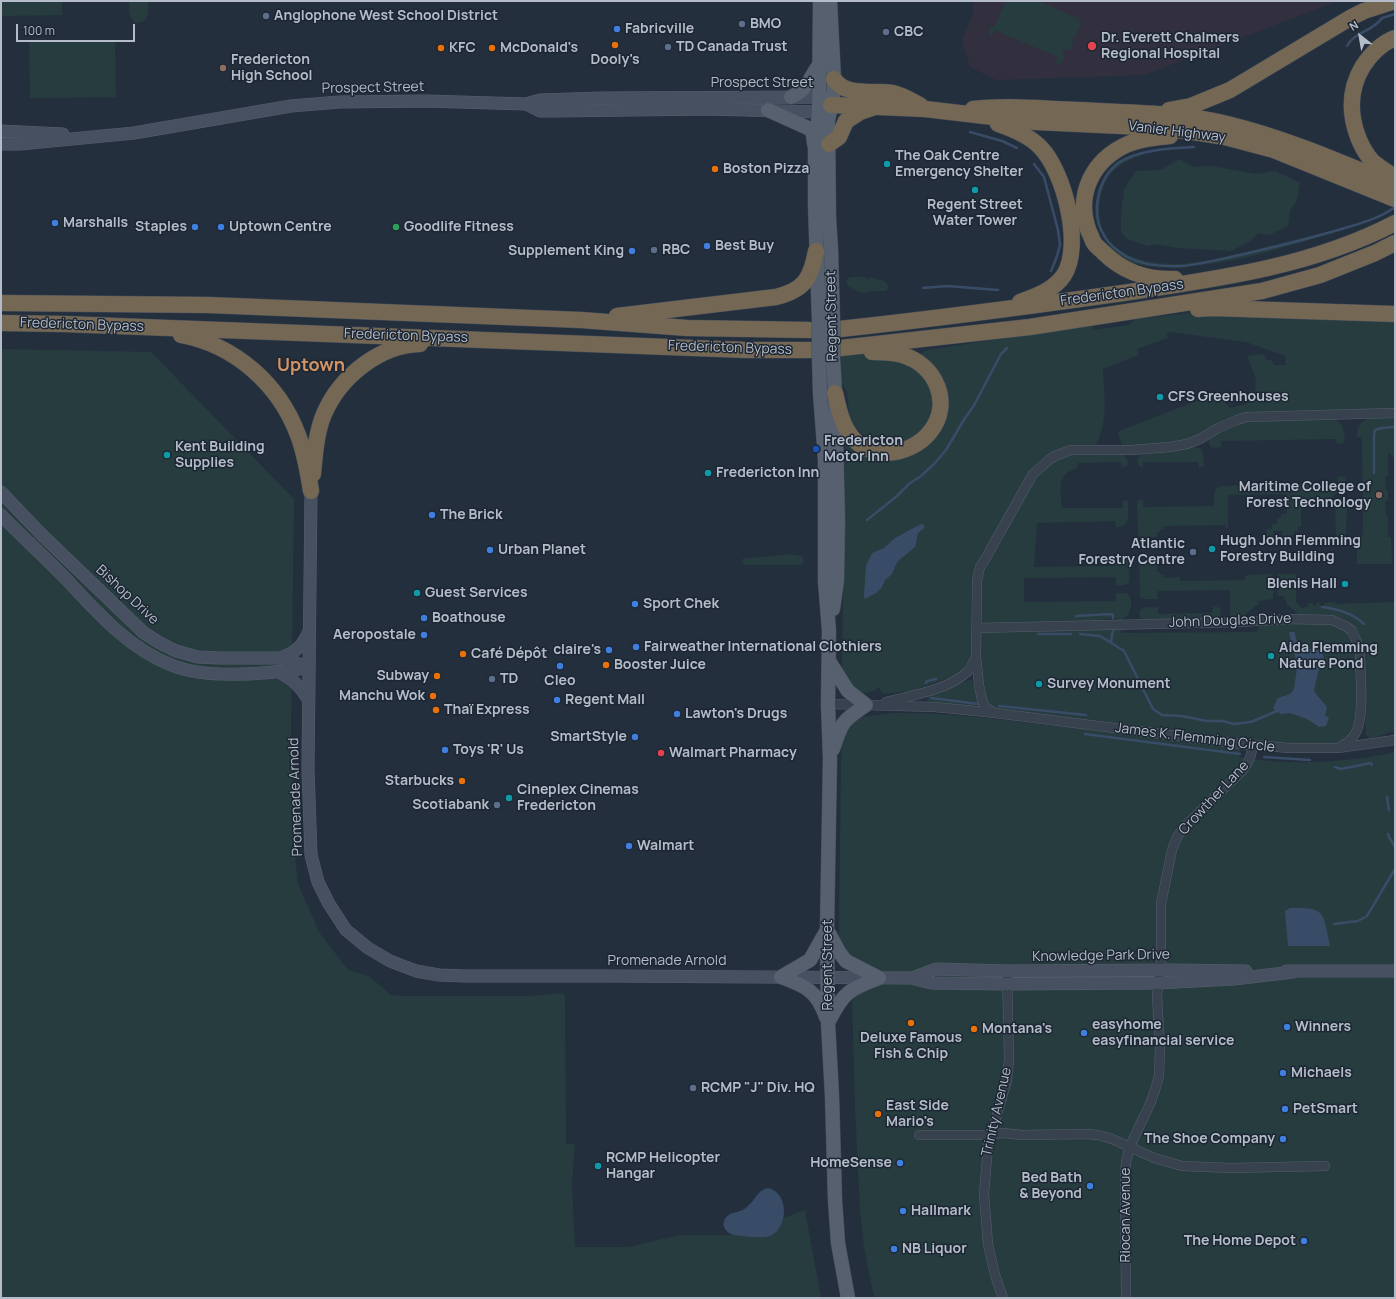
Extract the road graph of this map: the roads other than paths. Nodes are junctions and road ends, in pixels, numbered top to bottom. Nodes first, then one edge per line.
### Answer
1 (820, 1) edge
2 (830, 1) edge
3 (1395, 1) edge
4 (1395, 38) edge
5 (820, 64) junction
6 (834, 79) junction
7 (791, 97) junction
8 (526, 104) junction
9 (823, 105) junction
10 (877, 106) junction
11 (925, 109) junction
12 (768, 110) junction
13 (948, 112) junction
14 (1119, 112) junction
15 (976, 116) junction
16 (1, 131) edge
17 (1200, 132) junction
18 (104, 136) junction
19 (1, 144) edge
20 (822, 145) junction
21 (1395, 177) edge
22 (1391, 192) edge
23 (1395, 223) edge
24 (1395, 243) edge
25 (816, 251) junction
26 (1222, 278) junction
27 (1, 303) edge
28 (996, 311) junction
29 (1395, 314) edge
30 (581, 320) junction
31 (1069, 322) junction
32 (1, 323) edge
33 (836, 325) junction
34 (118, 326) junction
35 (814, 326) junction
36 (473, 339) junction
37 (838, 352) junction
38 (814, 354) junction
39 (835, 393) junction
40 (1395, 413) edge
41 (1, 492) edge
42 (311, 492) junction
43 (1, 515) edge
44 (310, 628) junction
45 (977, 628) junction
46 (829, 631) junction
47 (976, 657) junction
48 (280, 658) junction
49 (829, 661) junction
50 (309, 667) junction
51 (279, 672) junction
52 (310, 701) junction
53 (828, 704) junction
54 (871, 705) junction
55 (995, 713) junction
56 (1395, 740) edge
57 (1253, 745) junction
58 (1338, 748) junction
59 (830, 759) junction
60 (827, 930) junction
61 (1159, 970) junction
62 (1007, 971) junction
63 (1395, 971) edge
64 (1293, 972) junction
65 (781, 977) junction
66 (828, 978) junction
67 (879, 978) junction
68 (910, 978) junction
69 (1158, 983) junction
70 (1006, 984) junction
71 (828, 1023) junction
72 (919, 1135) dead end
73 (991, 1135) junction
74 (1130, 1146) junction
75 (1326, 1166) dead end
76 (848, 1298) edge
77 (1003, 1298) edge
78 (1126, 1298) edge

1 - 5 main road, Regent Street
2 - 6 main road, Regent Street
3 - 14 highway
4 - 21 highway
5 - 7 main road
5 - 9 main road, Regent Street
6 - 9 main road, Regent Street
6 - 11 highway
7 - 8 street, Prospect Street
7 - 9 street, Prospect Street
8 - 12 street, Prospect Street
8 - 18 street, Prospect Street
9 - 10 highway, Vanier Highway
9 - 12 street, Prospect Street
9 - 20 main road, Regent Street
10 - 11 highway, Vanier Highway
10 - 20 highway
11 - 13 highway, Vanier Highway
12 - 20 main road
13 - 14 highway, Vanier Highway
13 - 15 highway, Vanier Highway
14 - 22 highway, Vanier Highway
15 - 17 highway, Vanier Highway
15 - 28 highway
16 - 18 street, Prospect Street
17 - 22 highway, Vanier Highway
17 - 26 highway
18 - 19 street, Prospect Street
20 - 25 main road, Regent Street
20 - 33 main road, Regent Street
23 - 26 highway, Fredericton Bypass
24 - 31 highway, Fredericton Bypass
25 - 30 highway
25 - 35 main road, Regent Street
26 - 28 highway, Fredericton Bypass
27 - 30 highway, Fredericton Bypass
28 - 33 highway, Fredericton Bypass
29 - 31 highway
30 - 35 highway, Fredericton Bypass
31 - 37 highway, Fredericton Bypass
32 - 34 highway, Fredericton Bypass
33 - 37 main road, Regent Street, bridge
34 - 36 highway, Fredericton Bypass
34 - 42 highway
35 - 38 main road, Regent Street, bridge
36 - 38 highway, Fredericton Bypass
36 - 42 highway
37 - 39 main road, Regent Street
37 - 39 highway
38 - 46 main road, Regent Street
39 - 46 main road, Regent Street
40 - 45 street
41 - 48 street, Bishop Drive
42 - 44 street, Promenade Arnold
43 - 51 street
44 - 48 street
44 - 50 street, Promenade Arnold
45 - 47 street
45 - 58 street, John Douglas Drive
46 - 49 main road, Regent Street
47 - 54 street
47 - 55 street
48 - 50 street, Bishop Drive
49 - 53 main road, Regent Street
49 - 54 main road
50 - 51 street
50 - 52 street, Promenade Arnold
51 - 52 street
52 - 65 street, Promenade Arnold
53 - 54 street, James K. Flemming Circle
53 - 59 main road, Regent Street
54 - 55 street, James K. Flemming Circle
54 - 59 main road
55 - 57 street, James K. Flemming Circle
56 - 58 street, James K. Flemming Circle
57 - 58 street, James K. Flemming Circle
57 - 61 street, Crowther Lane
59 - 60 main road, Regent Street
60 - 65 main road
60 - 66 main road, Regent Street
60 - 67 main road
61 - 62 street, Knowledge Park Drive
61 - 64 street, Knowledge Park Drive
61 - 69 street, Riocan Avenue
62 - 68 street, Knowledge Park Drive
62 - 70 street, Trinity Avenue
63 - 64 street, Knowledge Park Drive
64 - 69 street, Knowledge Park Drive
65 - 66 street, Promenade Arnold
65 - 71 main road
66 - 67 street, Knowledge Park Drive
66 - 71 main road, Regent Street
67 - 68 street, Knowledge Park Drive
67 - 71 main road
68 - 70 street, Knowledge Park Drive
69 - 70 street, Knowledge Park Drive
69 - 74 street, Riocan Avenue
70 - 73 street, Trinity Avenue
71 - 76 main road, Regent Street
72 - 73 street
73 - 74 street
73 - 77 street, Trinity Avenue
74 - 75 street
74 - 78 street, Riocan Avenue

